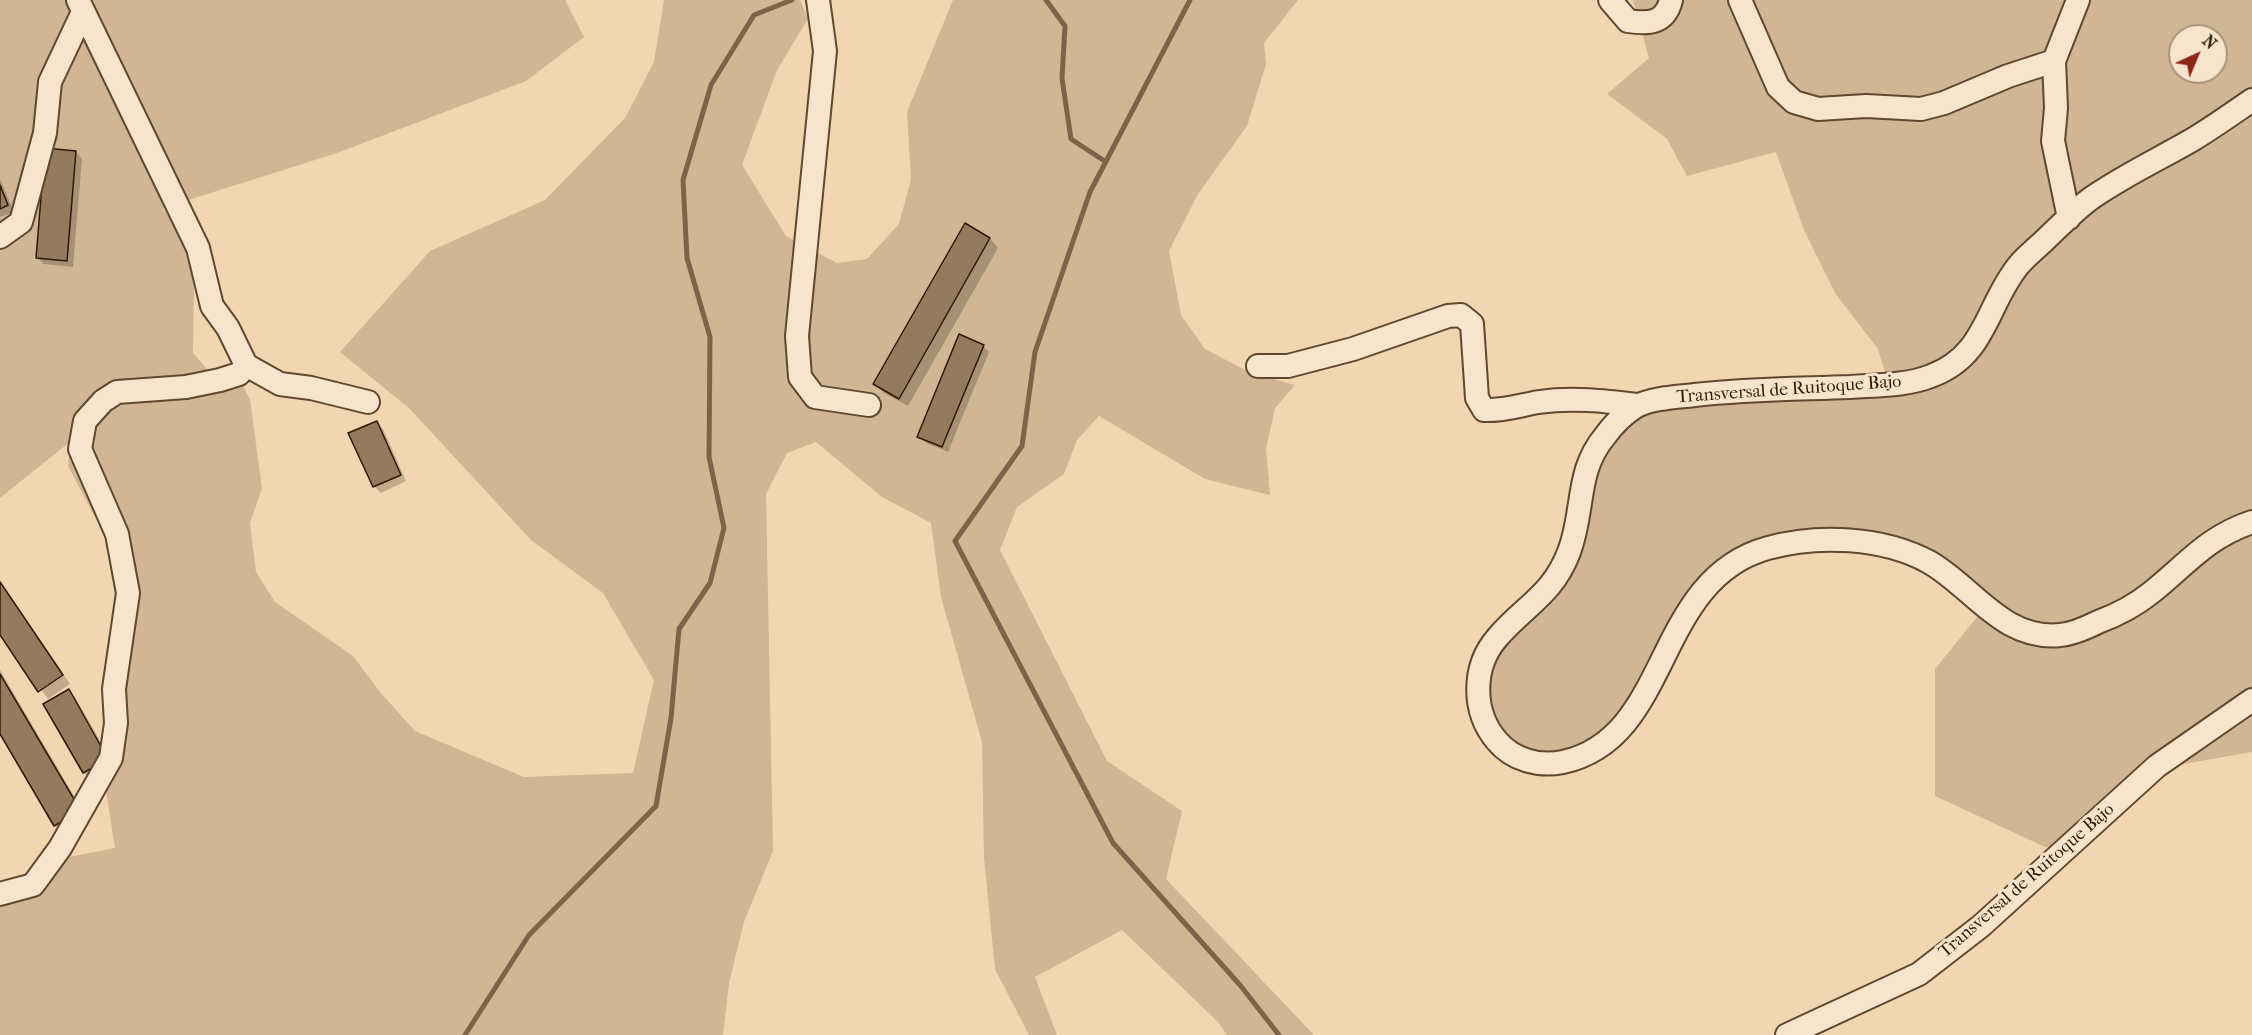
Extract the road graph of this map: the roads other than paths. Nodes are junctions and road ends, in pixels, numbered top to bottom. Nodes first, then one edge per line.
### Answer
1 (818, 0) edge
2 (1610, 0) edge
3 (1671, 0) edge
4 (1740, 0) edge
5 (2078, 0) edge
6 (80, 6) edge
7 (2054, 61) junction
8 (2252, 100) edge
9 (2069, 218) junction
10 (0, 237) edge
11 (246, 365) junction
12 (1258, 366) dead end
13 (368, 402) dead end
14 (869, 405) dead end
15 (1638, 405) junction
16 (2252, 522) edge
17 (2252, 700) edge
18 (0, 894) edge
19 (1786, 1035) edge

1 - 14 street
2 - 3 street
4 - 7 street
5 - 7 street
6 - 10 street
6 - 11 street
7 - 9 street
8 - 9 street, Transversal de Ruitoque Bajo
9 - 15 street, Transversal de Ruitoque Bajo
11 - 13 street
11 - 18 street
12 - 15 street
15 - 16 street, Transversal de Ruitoque Bajo
17 - 19 street, Transversal de Ruitoque Bajo

